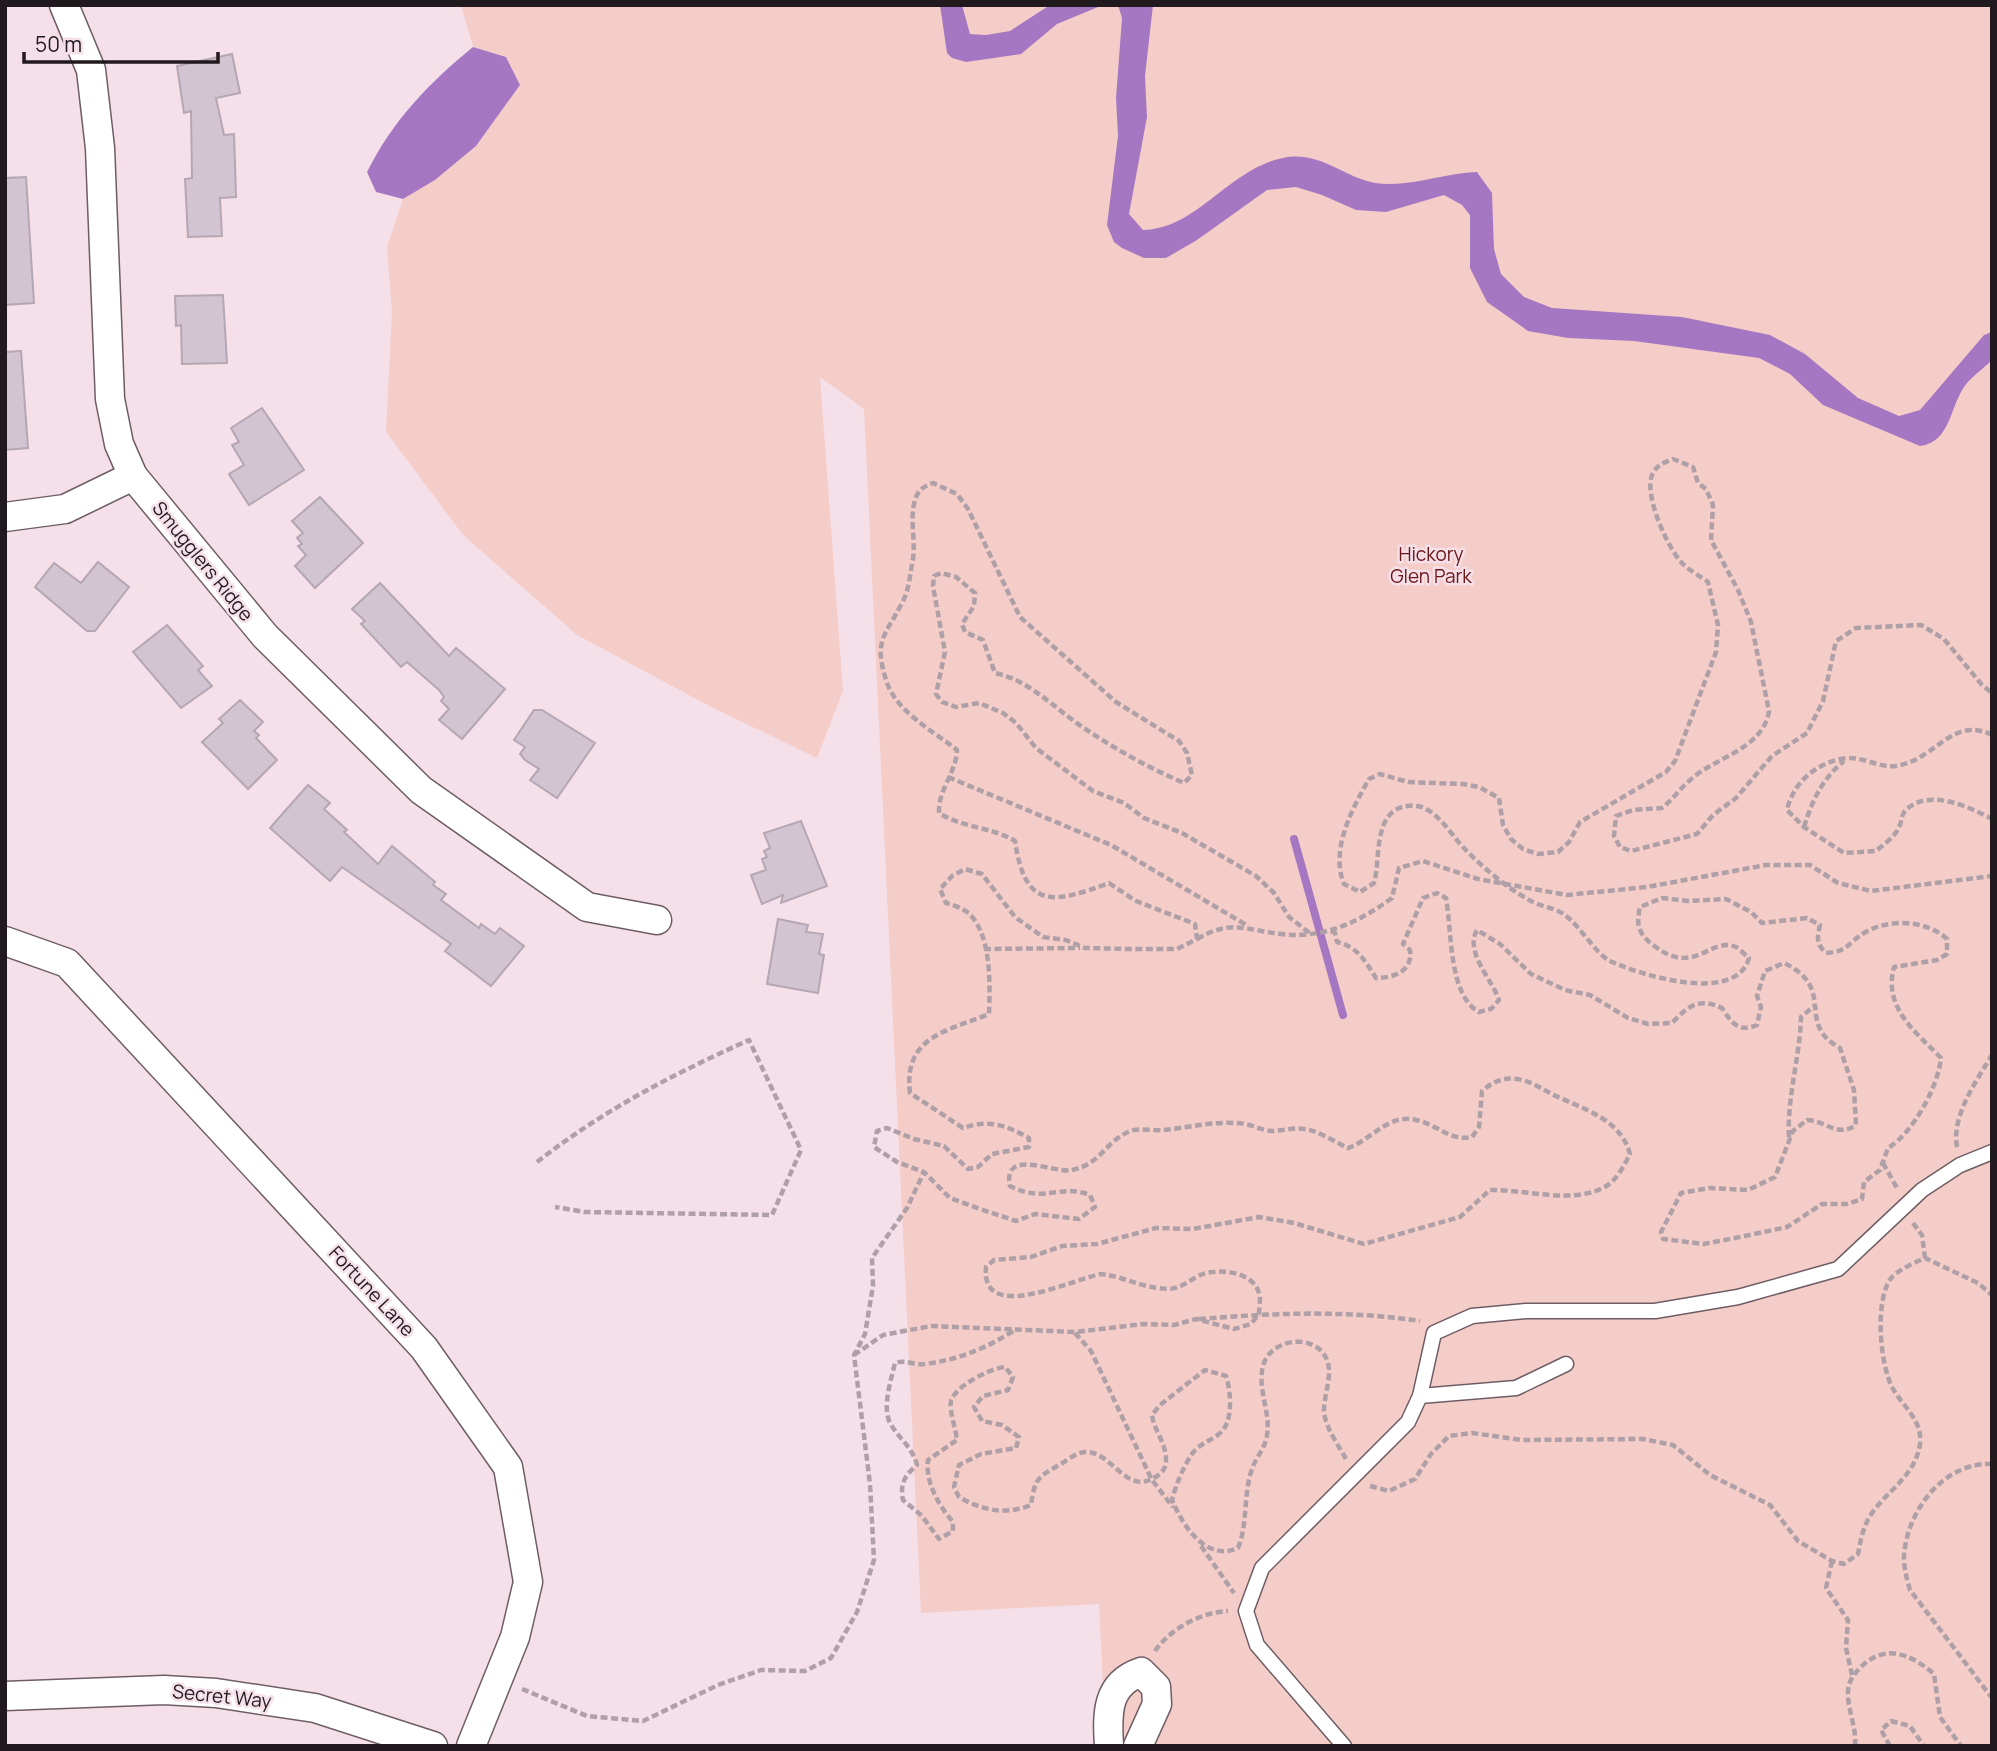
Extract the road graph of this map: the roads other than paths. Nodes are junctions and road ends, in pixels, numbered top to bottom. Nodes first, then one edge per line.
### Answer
1 (64, 5) edge
2 (134, 476) junction
3 (5, 517) edge
4 (657, 920) dead end
5 (5, 941) edge
6 (1992, 1152) edge
7 (1566, 1364) dead end
8 (1420, 1396) junction
9 (5, 1696) edge
10 (433, 1746) edge
11 (471, 1746) edge
12 (1109, 1746) edge
13 (1138, 1746) edge
14 (1345, 1746) edge

1 - 2 street, Smugglers Ridge
2 - 3 street
2 - 4 street, Smugglers Ridge
5 - 11 street, Fortune Lane
6 - 8 lane
7 - 8 lane
8 - 14 lane
9 - 10 street, Secret Way
12 - 13 street

